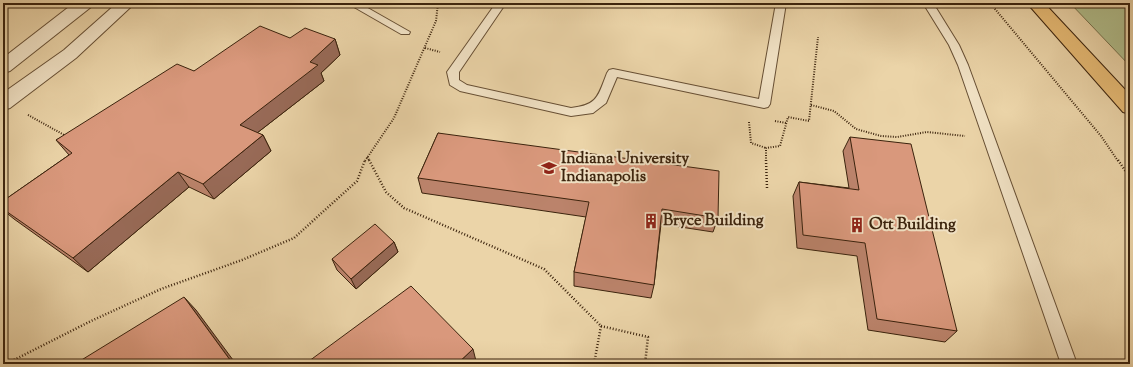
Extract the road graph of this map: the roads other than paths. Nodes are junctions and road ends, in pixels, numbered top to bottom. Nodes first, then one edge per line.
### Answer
1 (352, 3) edge
2 (501, 3) edge
3 (781, 3) edge
4 (928, 3) edge
5 (1035, 3) edge
6 (82, 6) edge
7 (122, 8) edge
8 (405, 32) dead end
9 (3, 67) edge
10 (3, 103) edge
11 (1130, 107) edge
12 (1069, 364) edge

1 - 8 lane
2 - 3 lane
4 - 12 lane
5 - 11 main road
6 - 7 street
6 - 9 street
7 - 10 street

